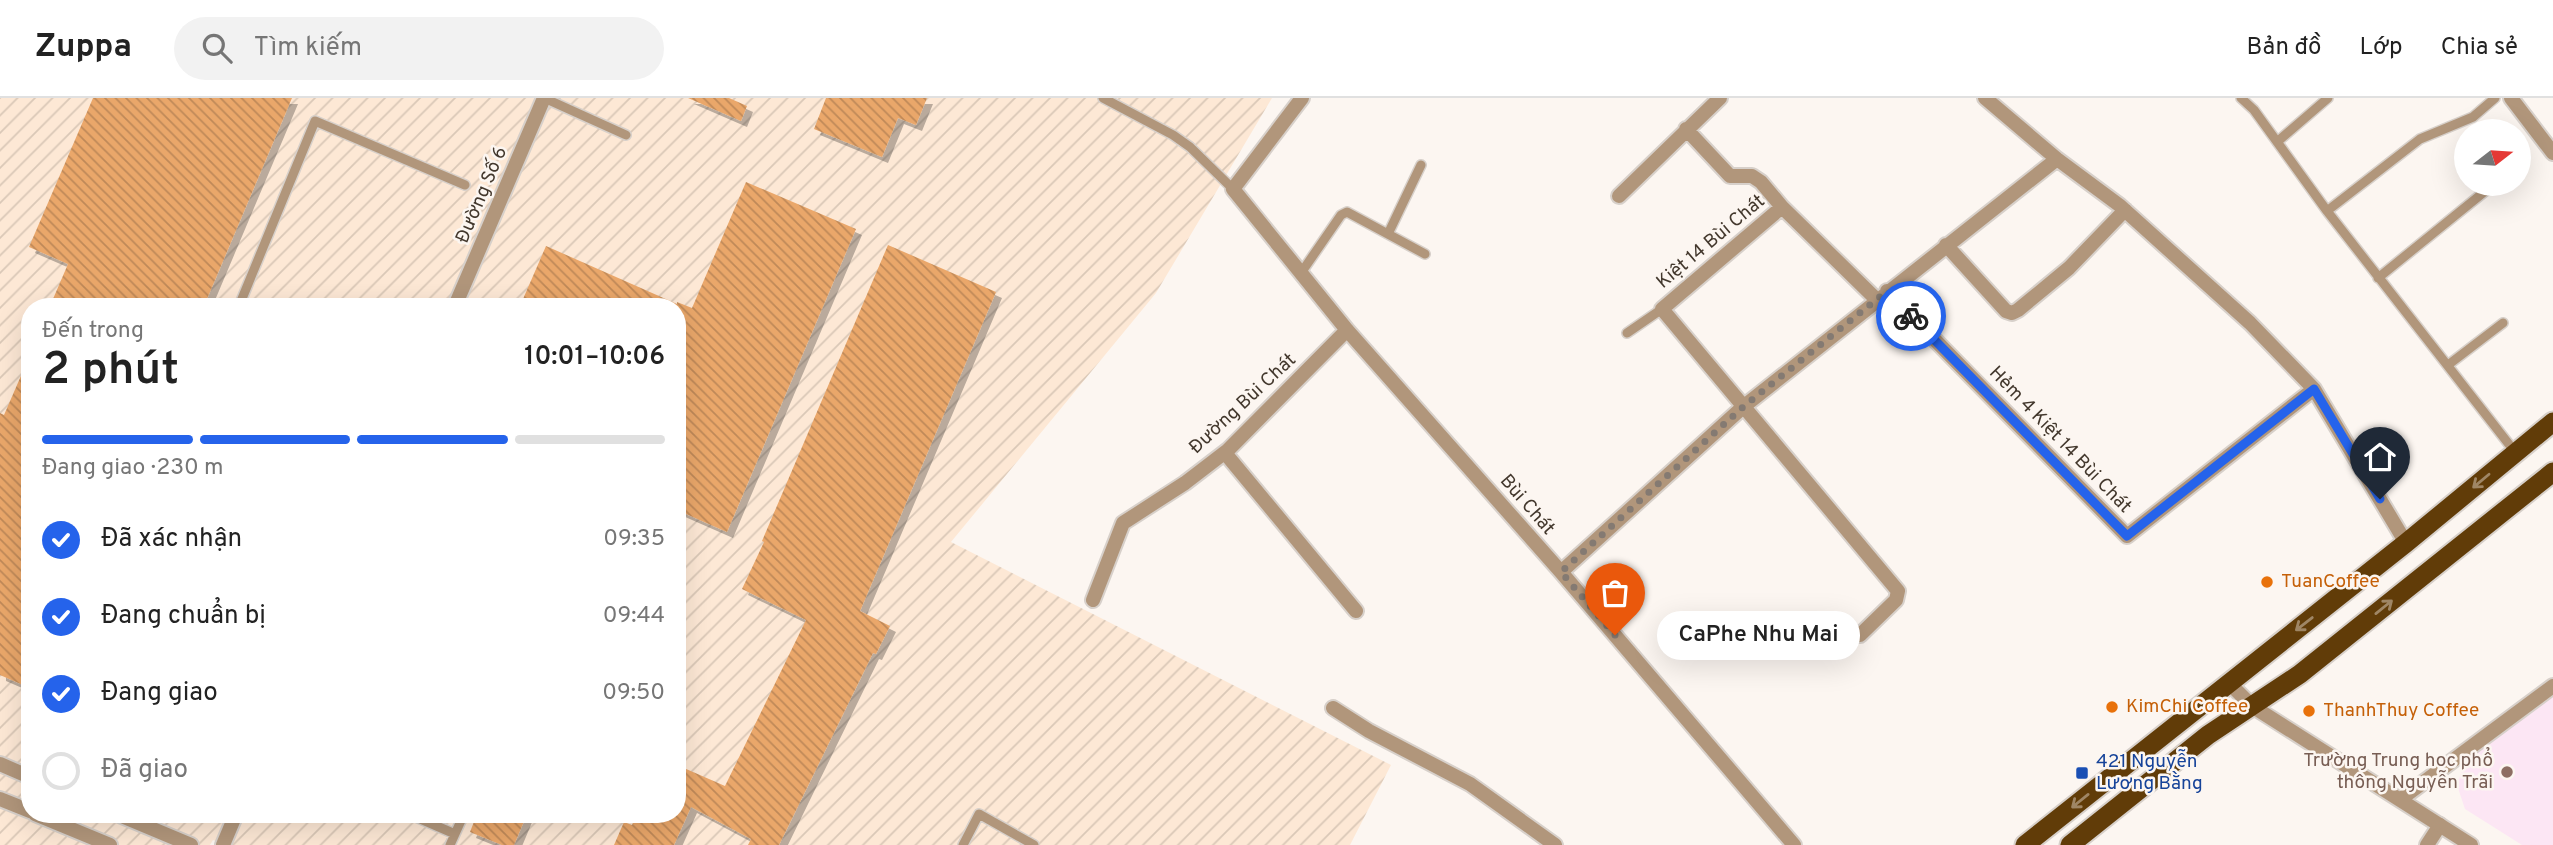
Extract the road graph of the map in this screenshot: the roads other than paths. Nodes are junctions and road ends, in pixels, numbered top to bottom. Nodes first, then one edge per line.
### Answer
1 (544, 98) edge
2 (1103, 98) edge
3 (1301, 98) edge
4 (1720, 98) edge
5 (1985, 98) edge
6 (2241, 98) edge
7 (2328, 98) edge
8 (2495, 98) edge
9 (2511, 98) edge
10 (1686, 129) junction
11 (626, 135) dead end
12 (2277, 142) junction
13 (2553, 153) edge
14 (2057, 159) junction
15 (1422, 165) dead end
16 (465, 185) dead end
17 (1233, 189) junction
18 (1619, 196) dead end
19 (2479, 196) edge
20 (1782, 207) junction
21 (2125, 210) junction
22 (2327, 211) junction
23 (1388, 234) junction
24 (1946, 245) junction
25 (1425, 254) dead end
26 (1301, 273) junction
27 (2378, 278) junction
28 (1882, 295) junction
29 (242, 298) edge
30 (458, 298) edge
31 (1662, 309) junction
32 (2502, 323) dead end
33 (1347, 330) junction
34 (1627, 333) dead end
35 (2448, 365) junction
36 (2314, 389) junction
37 (1743, 407) junction
38 (2553, 422) edge
39 (2515, 452) junction
40 (1225, 453) junction
41 (2553, 472) edge
42 (2406, 543) junction
43 (1561, 572) junction
44 (1093, 600) dead end
45 (1356, 611) dead end
46 (1860, 635) dead end
47 (2228, 682) junction
48 (2553, 686) edge
49 (2252, 706) junction
50 (1333, 708) dead end
51 (0, 764) edge
52 (21, 773) edge
53 (0, 799) edge
54 (2401, 799) junction
55 (21, 807) edge
56 (57, 823) edge
57 (138, 823) edge
58 (232, 823) edge
59 (430, 823) edge
60 (460, 823) edge
61 (2440, 825) junction
62 (456, 834) junction
63 (110, 845) edge
64 (191, 845) edge
65 (223, 845) edge
66 (450, 845) edge
67 (963, 845) edge
68 (1034, 845) edge
69 (1555, 845) edge
70 (1794, 845) edge
71 (2025, 845) edge
72 (2070, 845) edge
73 (2427, 845) edge
74 (2471, 845) edge

1 - 11 lane
1 - 30 street, Đường Số 6
2 - 17 lane
3 - 17 street
4 - 10 street
5 - 14 street
6 - 12 lane
7 - 12 lane
8 - 22 lane
9 - 13 street
10 - 18 street
10 - 20 street
12 - 22 lane
14 - 21 street
14 - 24 street
15 - 23 lane
16 - 29 lane
17 - 26 street, Bùi Chát
19 - 27 lane
20 - 28 street, Kiệt 14 Bùi Chát
20 - 31 street, Kiệt 14 Bùi Chát
21 - 24 street
21 - 36 street
22 - 27 lane
23 - 25 lane
23 - 26 lane
24 - 28 street
26 - 33 street, Bùi Chát
27 - 35 lane
28 - 36 street, Hẻm 4 Kiệt 14 Bùi Chát
28 - 37 street
31 - 34 lane
31 - 37 street, Kiệt 14 Bùi Chát
32 - 35 lane
33 - 40 street, Đường Bùi Chát
33 - 43 street, Bùi Chát
35 - 39 lane
36 - 42 street
37 - 43 street
37 - 46 street
38 - 39 highway
39 -> 42 highway
40 - 44 street, Đường Bùi Chát
40 - 45 street
49 -> 41 highway
42 -> 47 highway
43 - 70 street, Bùi Chát
47 - 49 street
47 -> 71 highway
48 - 54 street
49 - 54 street
49 - 72 highway
50 - 69 street
51 - 52 street
53 - 55 street
54 - 61 street
56 - 63 street
57 - 64 street
58 - 65 street
59 - 62 lane
60 - 62 lane
61 - 73 street
61 - 74 street
62 - 66 lane
67 - 68 lane

